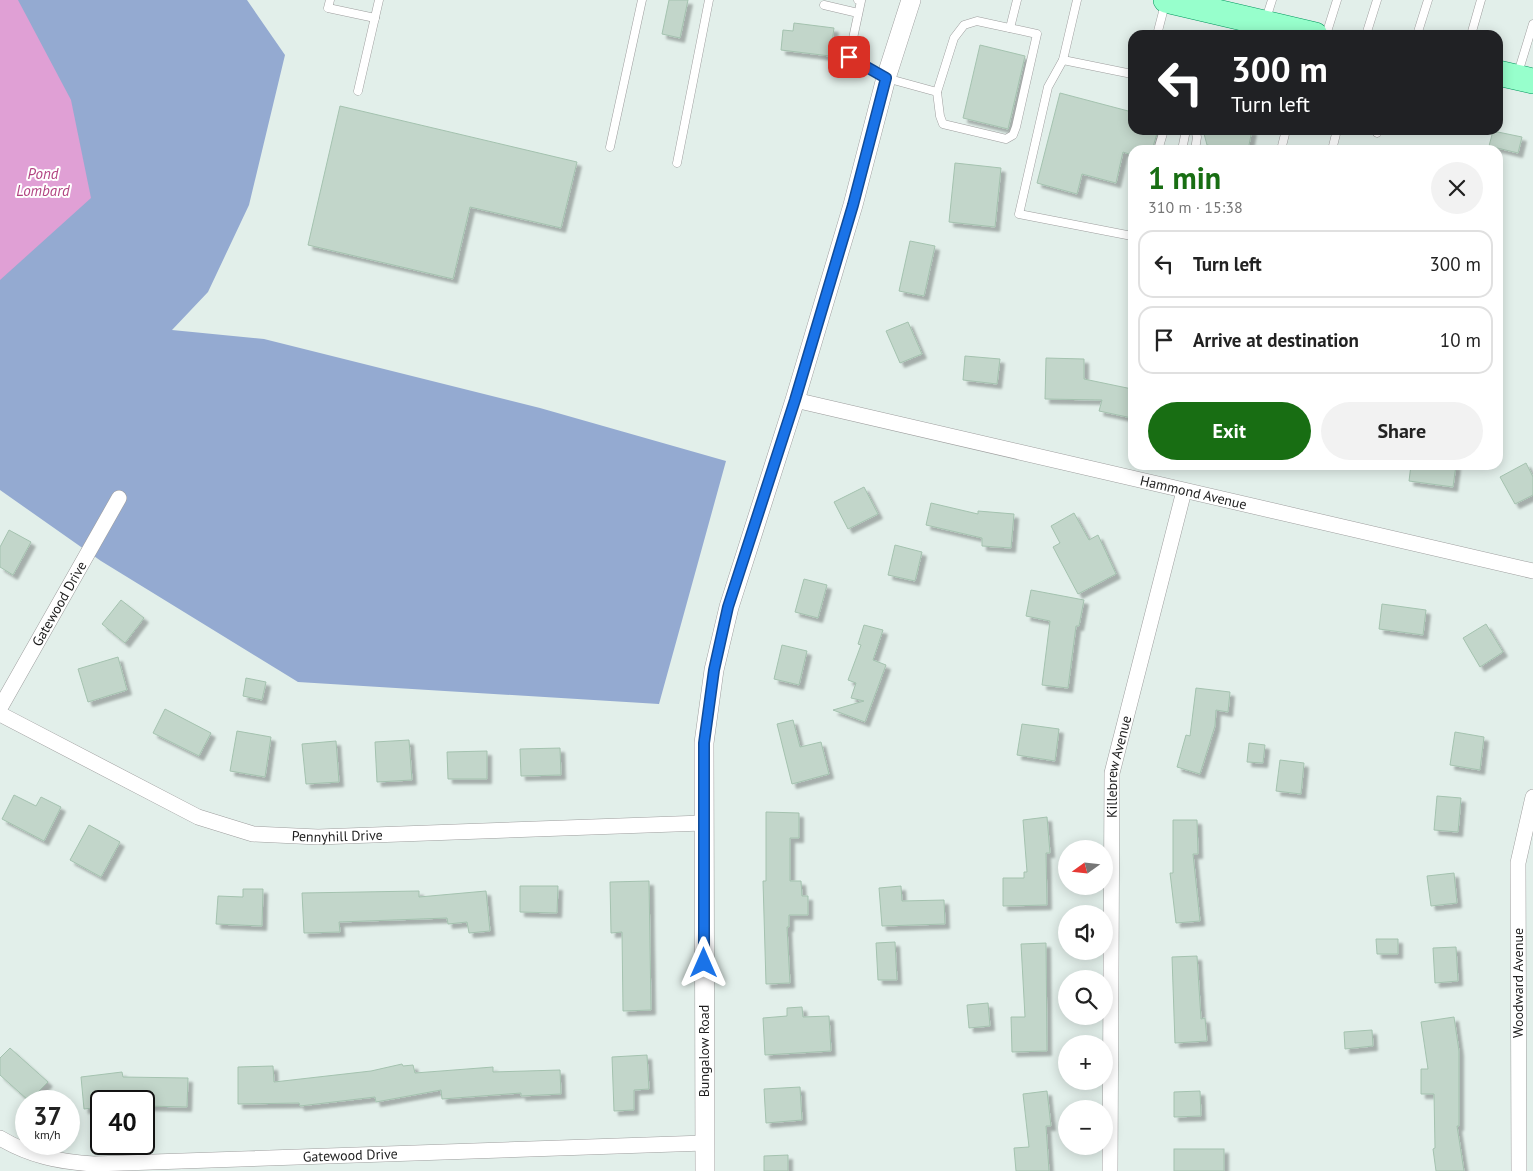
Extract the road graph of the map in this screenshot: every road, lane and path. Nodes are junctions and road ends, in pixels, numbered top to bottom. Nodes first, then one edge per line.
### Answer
1 (330, 0) edge
2 (379, 0) edge
3 (642, 0) edge
4 (709, 0) edge
5 (858, 0) edge
6 (911, 0) edge
7 (1017, 0) edge
8 (1077, 0) edge
9 (1166, 0) edge
10 (1272, 0) edge
11 (1337, 0) edge
12 (1377, 0) edge
13 (1428, 0) edge
14 (1481, 0) edge
15 (824, 5) dead end
16 (858, 13) junction
17 (375, 18) junction
18 (1264, 24) junction
19 (1533, 24) edge
20 (1010, 28) junction
21 (1158, 30) edge
22 (1292, 30) edge
23 (1328, 30) edge
24 (1368, 30) edge
25 (1419, 30) edge
26 (1472, 30) edge
27 (1063, 60) junction
28 (1128, 73) edge
29 (1516, 77) edge
30 (886, 78) junction
31 (358, 91) dead end
32 (938, 92) junction
33 (610, 147) dead end
34 (677, 163) dead end
35 (1128, 235) edge
36 (795, 400) junction
37 (1184, 491) junction
38 (119, 498) dead end
39 (1533, 571) edge
40 (0, 708) edge
41 (0, 714) edge
42 (1533, 797) edge
43 (703, 823) junction
44 (0, 1138) edge
45 (705, 1143) junction
46 (705, 1171) edge
47 (1110, 1171) edge
48 (1519, 1171) edge

1 - 17 lane
2 - 17 lane
3 - 33 lane
4 - 34 lane
5 - 16 lane
6 - 30 street, Bungalow Road
7 - 20 lane
8 - 27 lane
9 - 18 main road
9 - 21 lane
10 - 18 lane
11 - 23 lane
12 - 24 lane
13 - 25 lane
14 - 26 lane
15 - 16 lane
16 - 30 lane
17 - 31 lane
18 - 22 main road
19 - 29 lane
20 - 32 lane
20 - 32 lane
27 - 28 lane
27 - 35 lane
30 - 32 lane
30 - 36 street, Bungalow Road
36 - 37 street, Hammond Avenue
36 - 43 street, Bungalow Road
37 - 39 street, Hammond Avenue
37 - 47 street, Killebrew Avenue
38 - 40 street, Gatewood Drive
41 - 43 street, Pennyhill Drive
42 - 48 street, Woodward Avenue
43 - 45 street, Bungalow Road
44 - 45 street, Gatewood Drive
45 - 46 street, Bungalow Road

